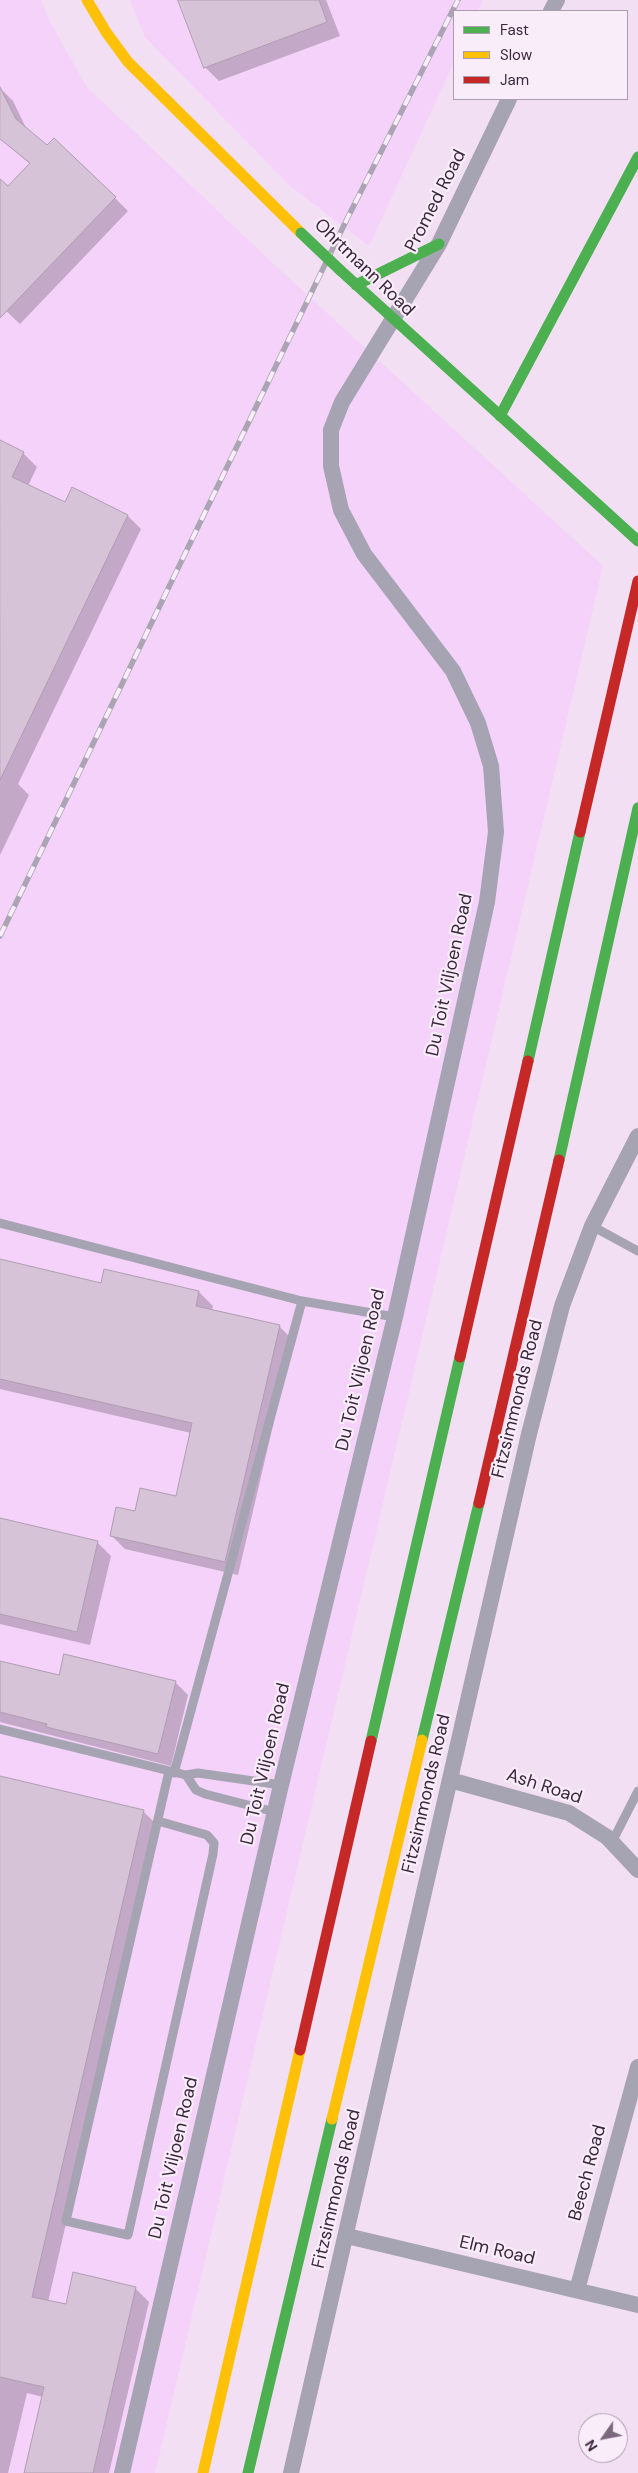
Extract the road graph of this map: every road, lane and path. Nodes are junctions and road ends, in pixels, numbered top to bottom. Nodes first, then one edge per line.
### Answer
1 (87, 0) edge
2 (509, 100) edge
3 (638, 157) edge
4 (439, 244) junction
5 (356, 286) junction
6 (392, 319) junction
7 (500, 416) junction
8 (638, 541) edge
9 (638, 581) edge
10 (638, 808) edge
11 (638, 1136) edge
12 (0, 1222) edge
13 (592, 1226) junction
14 (638, 1251) edge
15 (302, 1301) junction
16 (395, 1316) junction
17 (0, 1729) edge
18 (172, 1772) junction
19 (186, 1775) junction
20 (450, 1780) junction
21 (281, 1784) junction
22 (638, 1791) edge
23 (275, 1812) junction
24 (158, 1821) junction
25 (612, 1842) junction
26 (638, 1870) edge
27 (638, 2067) edge
28 (346, 2236) junction
29 (577, 2290) junction
30 (638, 2304) edge
31 (122, 2473) edge
32 (203, 2473) edge
33 (248, 2473) edge
34 (291, 2473) edge

1 - 5 main road, Ohrtmann Road, bridge
2 - 4 street, Promed Road
3 - 7 main road
4 - 5 main road
4 - 6 street, Promed Road
5 - 6 main road, Ohrtmann Road
6 - 7 main road, Ohrtmann Road
6 - 16 street, Du Toit Viljoen Road
7 - 8 main road, Ohrtmann Road
9 - 32 main road
10 - 33 main road
11 - 13 street, Fitzsimmonds Road
12 - 15 lane
13 - 14 lane
13 - 20 street, Fitzsimmonds Road
15 - 16 lane
15 - 18 lane
16 - 21 street, Du Toit Viljoen Road
17 - 18 lane
18 - 19 lane
18 - 24 lane
19 - 21 lane
19 - 23 lane
20 - 25 street, Ash Road
20 - 28 street, Fitzsimmonds Road
21 - 23 street, Du Toit Viljoen Road
22 - 25 lane
23 - 31 street, Du Toit Viljoen Road
24 - 24 lane
25 - 26 street, Ash Road
27 - 29 street, Beech Road
28 - 29 street, Elm Road
28 - 34 street, Fitzsimmonds Road
29 - 30 street, Elm Road

